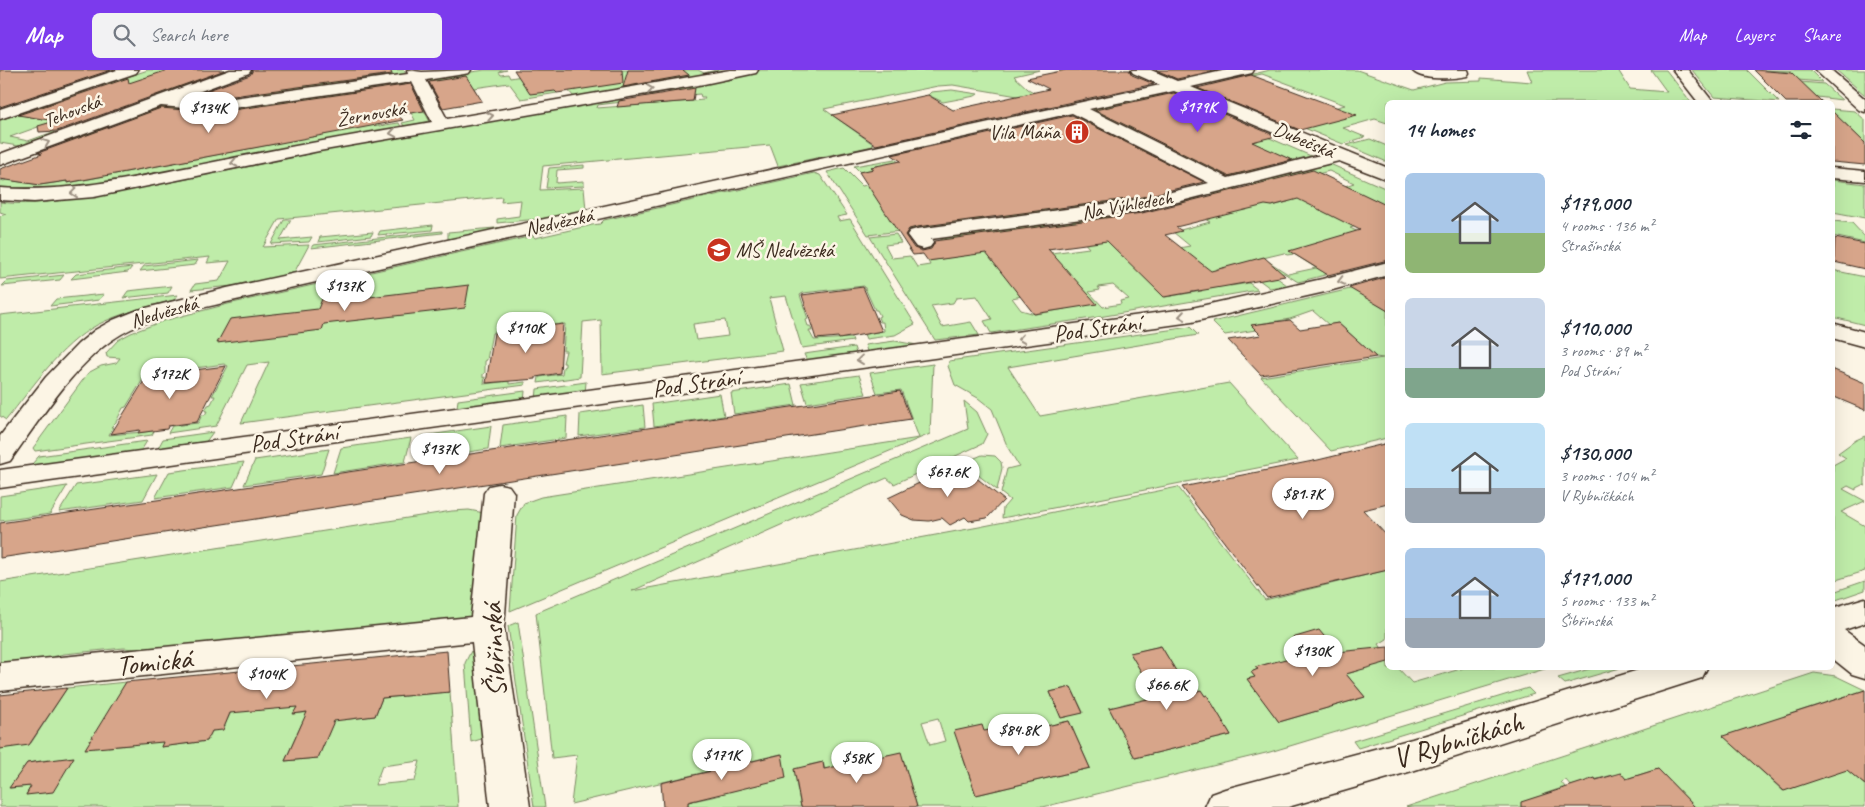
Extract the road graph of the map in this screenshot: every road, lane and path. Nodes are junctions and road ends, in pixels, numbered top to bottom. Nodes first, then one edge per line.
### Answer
1 (106, 70) edge
2 (131, 70) edge
3 (244, 70) edge
4 (464, 70) edge
5 (751, 70) edge
6 (1138, 70) edge
7 (1247, 70) edge
8 (1419, 70) edge
9 (1461, 70) edge
10 (1680, 70) edge
11 (1822, 70) edge
12 (416, 73) edge
13 (1174, 86) junction
14 (1704, 100) edge
15 (158, 101) junction
16 (0, 105) edge
17 (1865, 107) edge
18 (1074, 108) junction
19 (0, 114) edge
20 (442, 124) junction
21 (1342, 155) junction
22 (0, 160) edge
23 (1385, 173) edge
24 (1835, 173) edge
25 (1865, 176) edge
26 (1228, 184) junction
27 (0, 194) edge
28 (922, 243) dead end
29 (1385, 269) edge
30 (1835, 331) edge
31 (1865, 340) edge
32 (0, 455) edge
33 (0, 479) edge
34 (499, 493) dead end
35 (1865, 610) edge
36 (1835, 620) edge
37 (487, 628) junction
38 (1835, 641) edge
39 (1865, 664) edge
40 (1682, 670) edge
41 (0, 677) edge
42 (510, 807) edge
43 (1225, 807) edge

1 - 16 street
2 - 19 street
3 - 15 street, Tehovská
4 - 12 street
20 -> 5 street, Žernovská
6 - 13 street, Dubečská
7 - 13 street, Nedvězská
8 - 9 street
10 - 14 street
11 - 17 street
12 - 15 street
12 - 20 street
13 - 18 street, Nedvězská
13 - 21 street, Dubečská
22 -> 15 street, Tehovská
18 - 26 street
18 - 32 street, Nedvězská
20 -> 27 street, Žernovská
21 - 23 street, Dubečská
21 - 26 street, Na Výhledech
24 - 25 street
26 - 28 street, Na Výhledech
29 -> 33 street, Pod Strání
30 - 31 street
34 - 37 street, Šibřinská
35 - 36 street
37 - 41 street, Tomická
37 - 42 street, Šibřinská
38 - 39 street
40 - 43 street, V Rybníčkách

